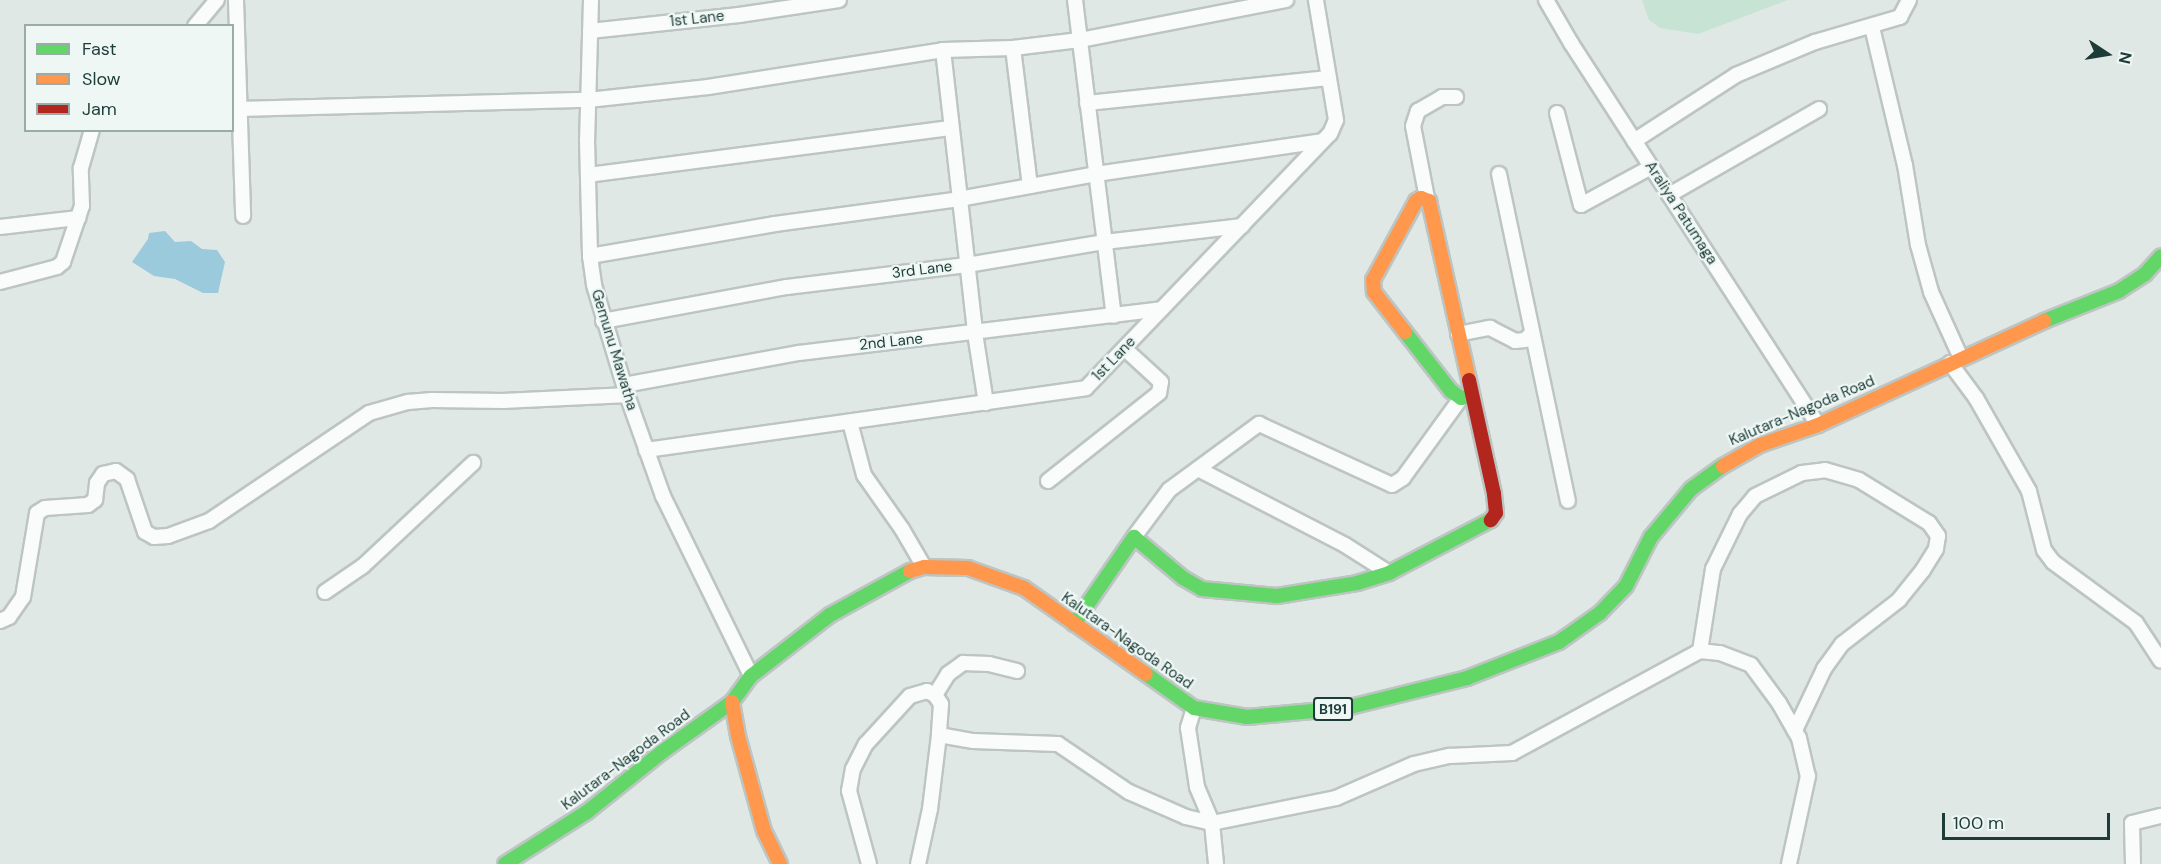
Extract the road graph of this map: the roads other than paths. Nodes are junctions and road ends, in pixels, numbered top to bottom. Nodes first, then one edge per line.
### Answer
1 (217, 0) edge
2 (236, 0) edge
3 (591, 0) edge
4 (839, 0) edge
5 (1075, 0) edge
6 (1286, 0) edge
7 (1316, 0) edge
8 (1546, 0) edge
9 (1909, 0) edge
10 (197, 24) edge
11 (1872, 27) junction
12 (590, 31) junction
13 (1080, 40) junction
14 (1013, 48) junction
15 (943, 50) junction
16 (1329, 78) junction
17 (1456, 97) dead end
18 (588, 100) junction
19 (1087, 103) junction
20 (238, 109) junction
21 (1819, 109) dead end
22 (1557, 113) dead end
23 (951, 128) junction
24 (91, 132) edge
25 (1322, 141) junction
26 (1634, 141) junction
27 (1651, 167) junction
28 (1096, 174) junction
29 (1499, 174) dead end
30 (588, 175) junction
31 (1030, 186) junction
32 (1669, 195) junction
33 (1427, 198) junction
34 (959, 199) junction
35 (243, 216) dead end
36 (78, 218) junction
37 (1242, 226) junction
38 (0, 227) edge
39 (1105, 242) junction
40 (590, 256) junction
41 (2161, 256) edge
42 (967, 265) junction
43 (0, 282) edge
44 (1161, 309) junction
45 (1114, 316) junction
46 (603, 321) junction
47 (975, 333) junction
48 (1532, 333) junction
49 (1458, 334) junction
50 (1125, 349) junction
51 (1956, 361) junction
52 (625, 390) junction
53 (1467, 397) junction
54 (986, 403) junction
55 (850, 422) junction
56 (1818, 425) junction
57 (646, 450) junction
58 (473, 463) dead end
59 (1198, 469) junction
60 (1048, 481) dead end
61 (1568, 501) dead end
62 (1134, 537) junction
63 (924, 567) junction
64 (1389, 573) junction
65 (325, 592) dead end
66 (0, 621) edge
67 (1074, 624) junction
68 (1700, 651) junction
69 (2161, 661) edge
70 (1017, 671) dead end
71 (751, 676) junction
72 (935, 694) junction
73 (732, 702) junction
74 (1194, 708) junction
75 (1795, 730) junction
76 (939, 735) junction
77 (2161, 816) edge
78 (1212, 823) junction
79 (505, 864) edge
80 (780, 864) edge
81 (870, 864) edge
82 (918, 864) edge
83 (1216, 864) edge
84 (1790, 864) edge
85 (2133, 864) edge

1 - 10 street
2 - 20 street
3 - 12 street, Gemunu Mawatha
4 - 12 street, 1st Lane
5 - 13 street
6 - 13 street
7 - 16 street, 1st Lane
8 - 26 street, Araliya Patumaga
9 - 11 street
11 - 26 street
11 - 51 street
12 - 18 street, Gemunu Mawatha
13 - 14 street
13 - 19 street
14 - 15 street
14 - 31 street
15 - 18 street
15 - 23 street
16 - 19 street
16 - 25 street, 1st Lane
17 - 33 street
18 - 20 street
18 - 30 street, Gemunu Mawatha
19 - 28 street
20 - 35 street
21 - 32 street
22 - 27 street
23 - 30 street
23 - 34 street
24 - 36 street
25 - 28 street
25 - 37 street, 1st Lane
26 - 27 street, Araliya Patumaga
27 - 32 street, Araliya Patumaga
28 - 31 street
28 - 39 street
29 - 48 street
30 - 40 street, Gemunu Mawatha
31 - 34 street
32 - 56 street, Araliya Patumaga
33 - 49 main road
33 - 53 main road
34 - 40 street
34 - 42 street
36 - 38 street
36 - 43 street
37 - 39 street, 3rd Lane
37 - 44 street, 1st Lane
39 - 42 street, 3rd Lane
39 - 45 street
40 - 46 street, Gemunu Mawatha
41 - 51 main road, Kalutara-Nagoda Road / B191
42 - 46 street, 3rd Lane
42 - 47 street
44 - 45 street, 2nd Lane
44 - 50 street, 1st Lane
45 - 47 street, 2nd Lane
46 - 52 street, Gemunu Mawatha
47 - 52 street, 2nd Lane
47 - 54 street
48 - 49 street
48 - 61 street
49 - 53 main road
50 - 54 street, 1st Lane
50 - 60 street
51 - 56 main road, Kalutara-Nagoda Road / B191
51 - 69 street
52 - 57 street, Gemunu Mawatha
52 - 66 street, 2nd Lane
53 - 59 street
53 - 64 main road
54 - 55 street, 1st Lane
55 - 57 street, 1st Lane
55 - 63 street
56 - 74 main road, Kalutara-Nagoda Road / B191
57 - 71 street, Gemunu Mawatha
58 - 65 street
59 - 62 street
59 - 64 street
62 - 64 main road
62 - 67 main road
63 - 67 main road, Kalutara-Nagoda Road / B191
63 - 71 main road, Kalutara-Nagoda Road / B191
67 - 74 main road, Kalutara-Nagoda Road / B191
68 - 75 street
68 - 75 street
68 - 78 street
70 - 72 street
71 - 73 main road, Kalutara-Nagoda Road / B191
72 - 76 street
72 - 81 street
73 - 79 main road, Kalutara-Nagoda Road / B191
73 - 80 main road
74 - 78 street
75 - 84 street
76 - 78 street
76 - 82 street
77 - 85 street
78 - 83 street

